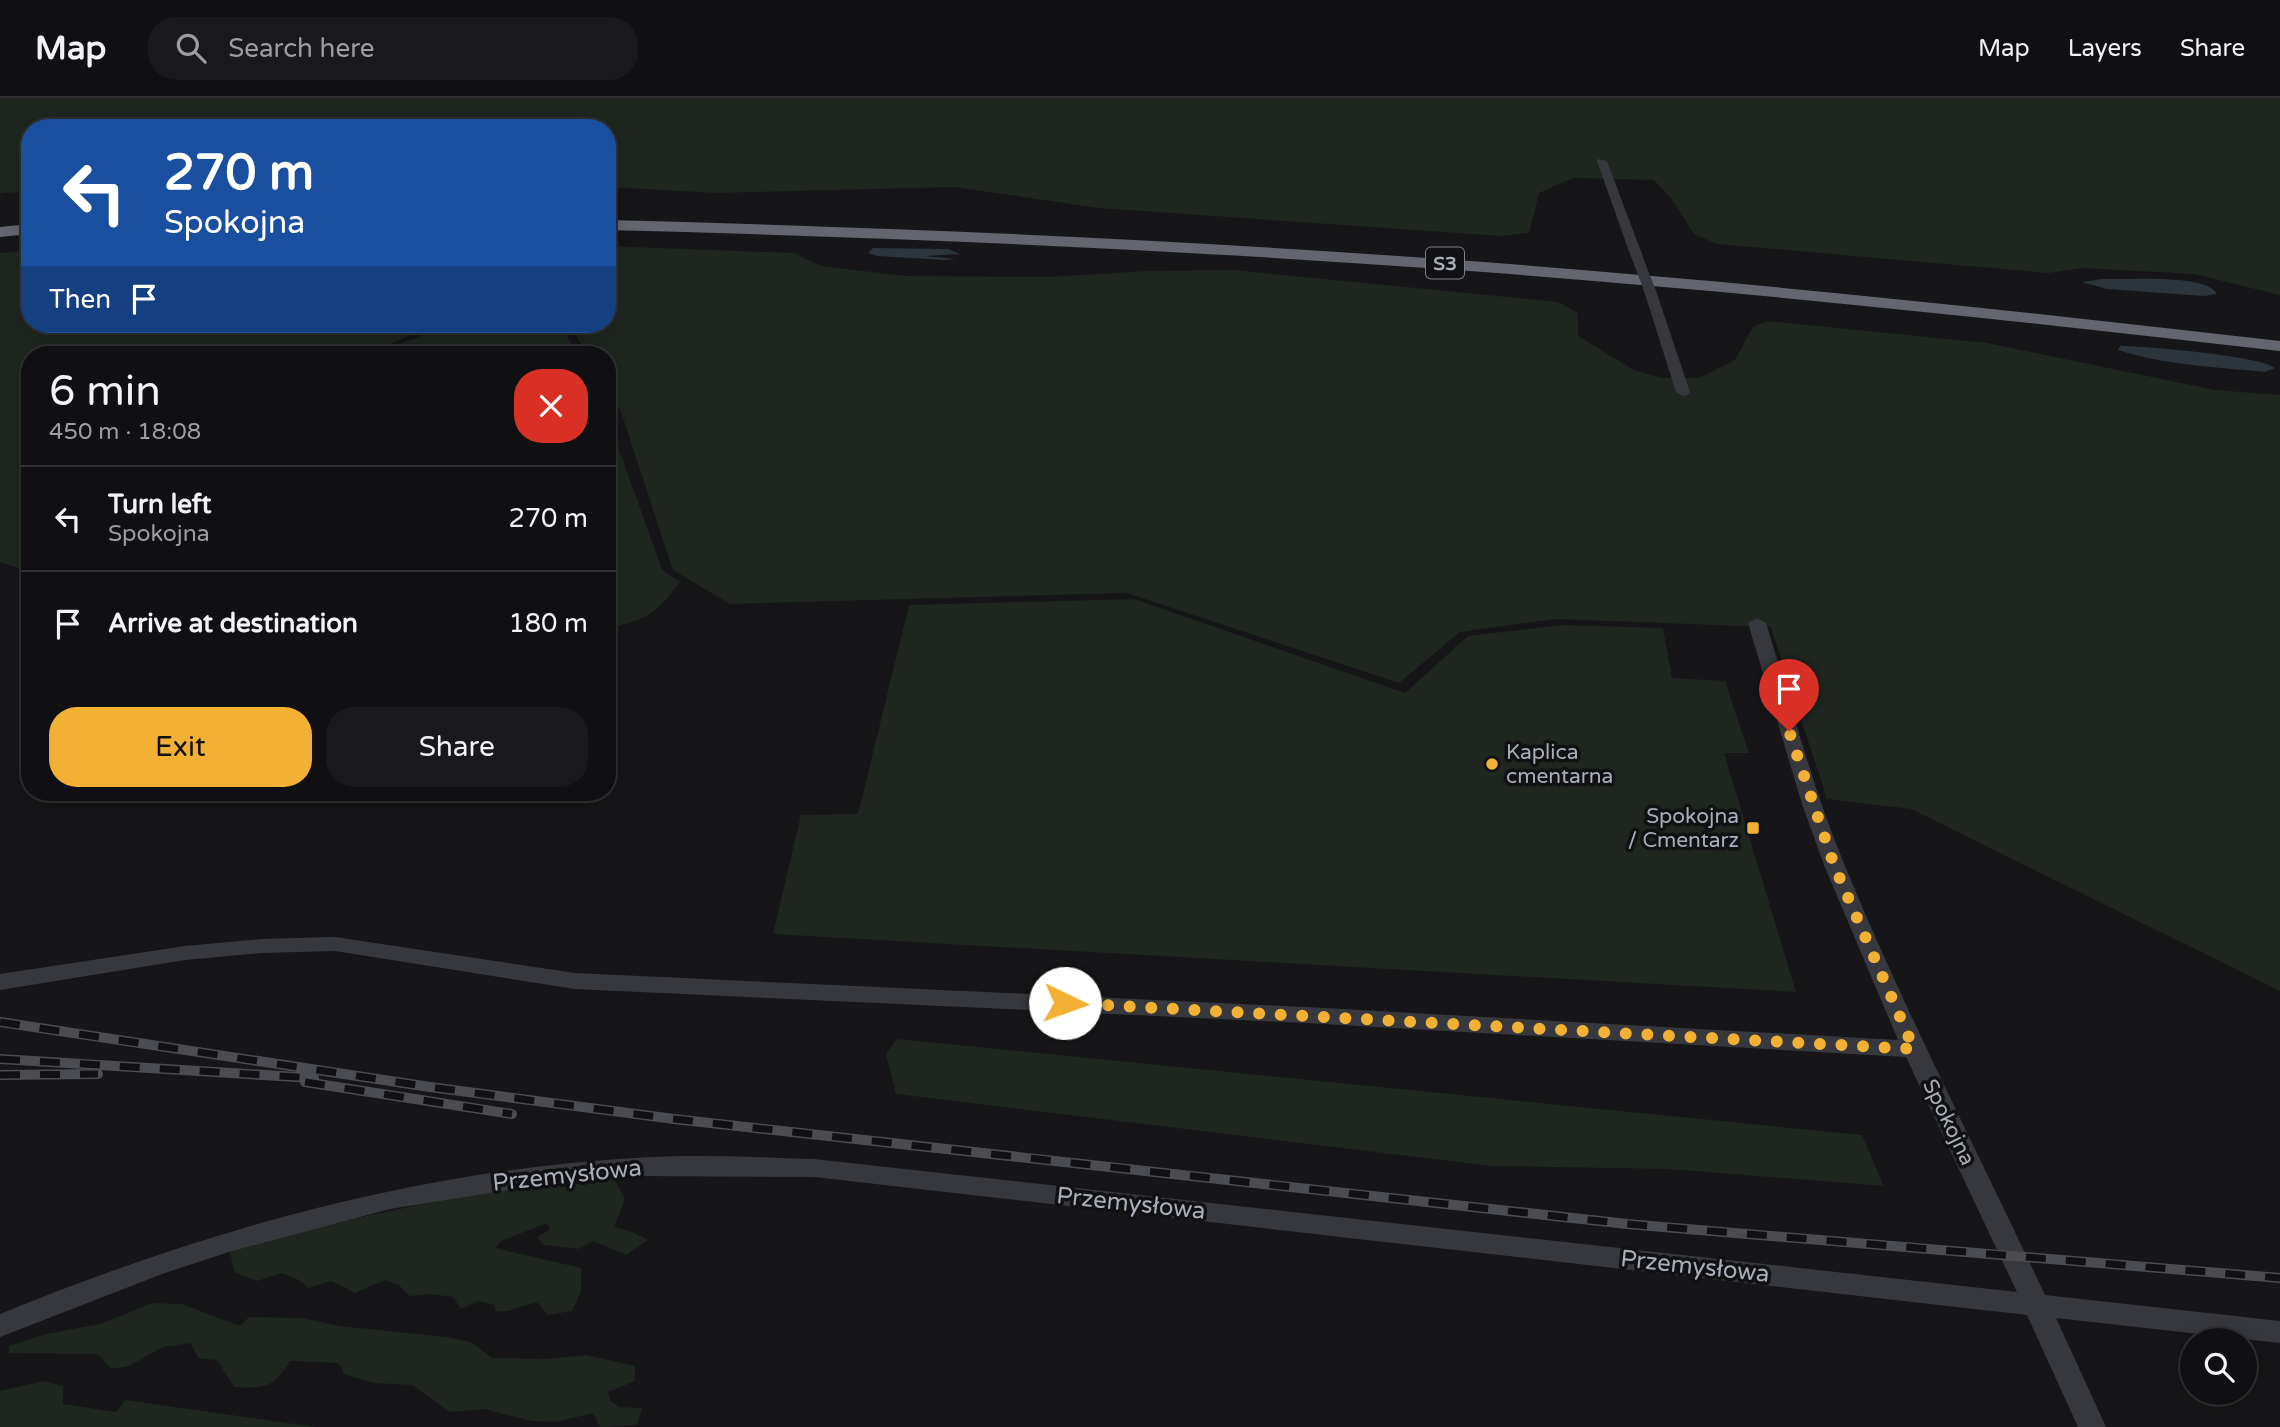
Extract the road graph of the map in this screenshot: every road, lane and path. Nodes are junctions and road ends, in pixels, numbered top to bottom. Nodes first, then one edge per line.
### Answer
1 (1602, 161) dead end
2 (616, 213) edge
3 (21, 216) edge
4 (0, 217) edge
5 (616, 225) edge
6 (21, 229) edge
7 (0, 230) edge
8 (2280, 331) edge
9 (2280, 346) edge
10 (1683, 392) dead end
11 (1757, 623) dead end
12 (0, 982) edge
13 (1914, 1049) junction
14 (2033, 1303) junction
15 (0, 1326) edge
16 (2280, 1332) edge
17 (2092, 1427) edge

1 - 10 street, bridge
2 - 8 highway, S3
3 - 4 highway
5 - 9 highway, S3
6 - 7 highway
11 - 13 street, Spokojna
12 - 13 street
13 - 14 street, Spokojna
14 - 15 street, Przemysłowa
14 - 16 street, Przemysłowa
14 - 17 street, Spokojna

